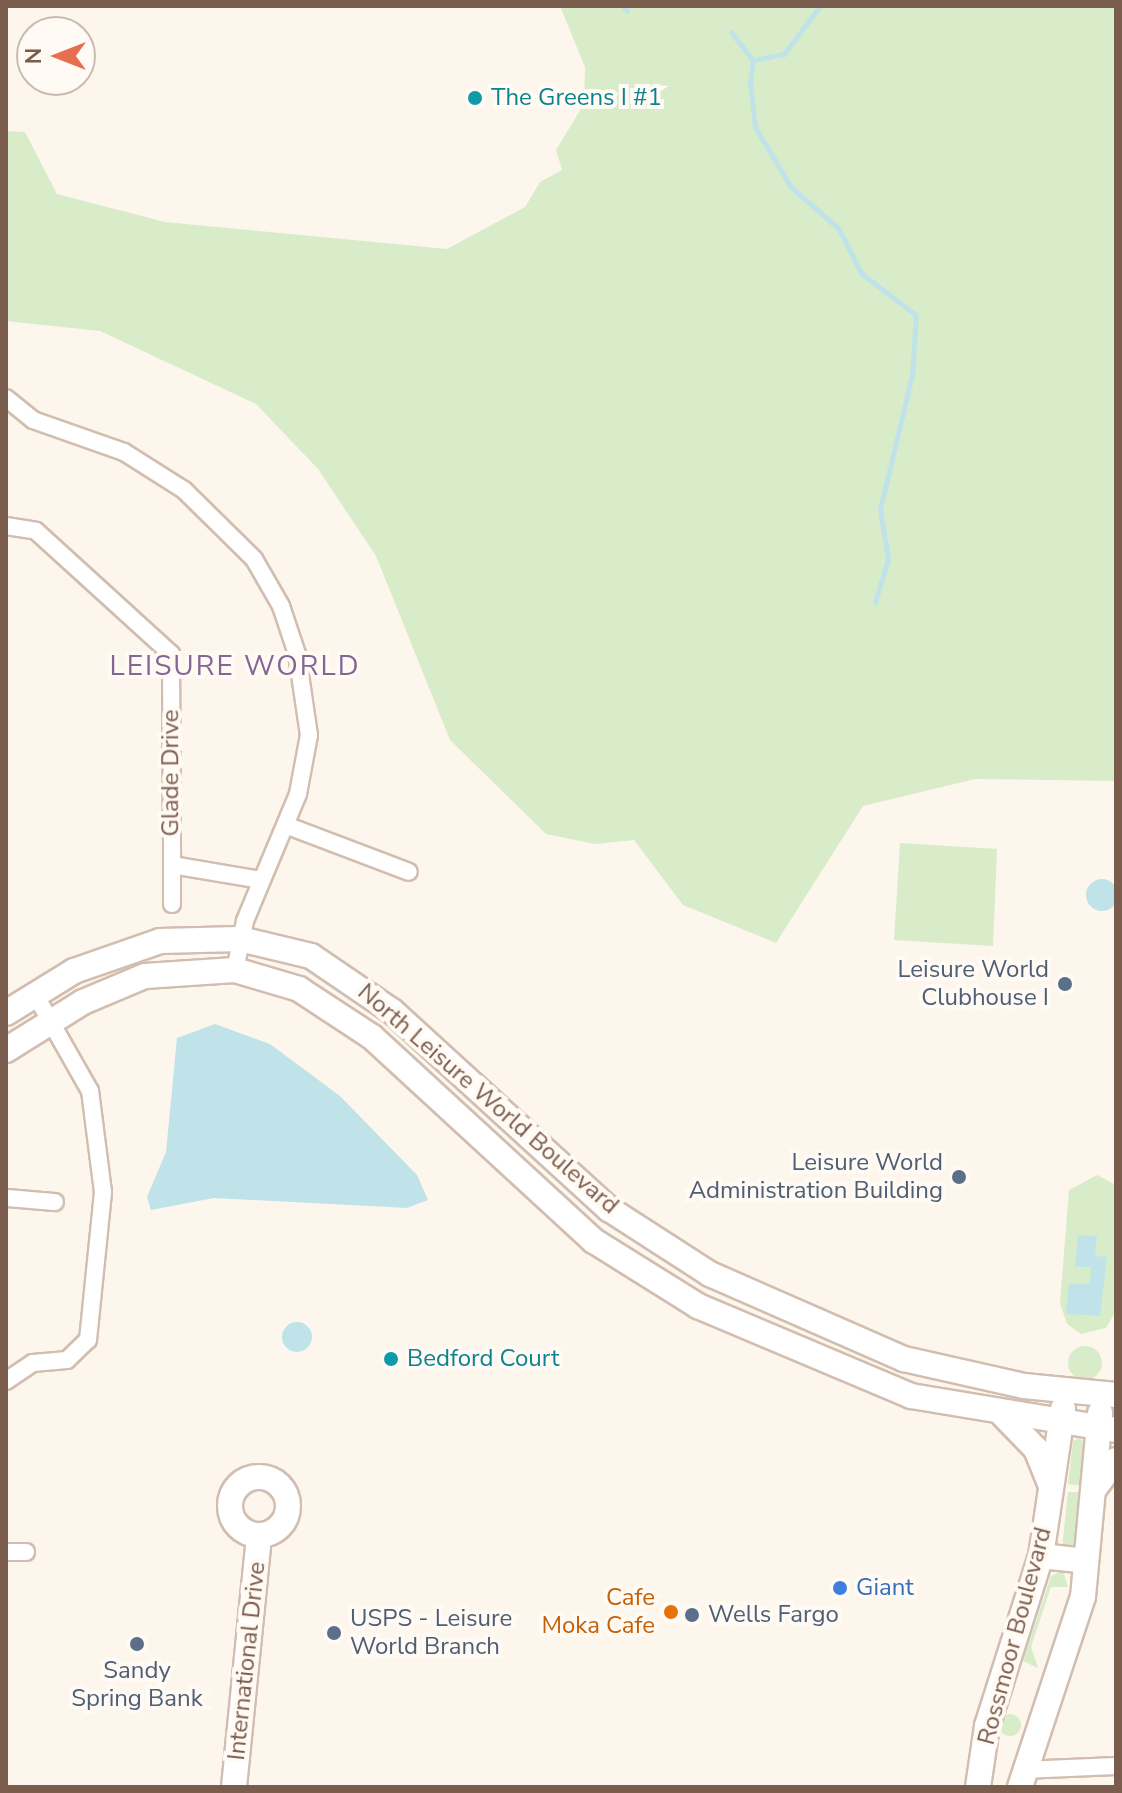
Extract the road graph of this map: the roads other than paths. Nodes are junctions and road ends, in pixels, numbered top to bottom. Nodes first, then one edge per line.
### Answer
1 (6, 398) edge
2 (6, 526) edge
3 (288, 826) junction
4 (172, 865) junction
5 (409, 872) dead end
6 (262, 880) junction
7 (172, 904) dead end
8 (240, 939) junction
9 (235, 970) junction
10 (35, 994) junction
11 (6, 1013) edge
12 (52, 1022) junction
13 (6, 1050) edge
14 (6, 1198) edge
15 (55, 1202) dead end
16 (6, 1381) edge
17 (1065, 1390) junction
18 (1109, 1394) edge
19 (1003, 1415) junction
20 (1062, 1425) junction
21 (1107, 1429) edge
22 (1116, 1460) edge
23 (1051, 1486) junction
24 (1094, 1489) junction
25 (259, 1535) dead end
26 (6, 1552) edge
27 (26, 1552) dead end
28 (1041, 1556) junction
29 (1086, 1561) junction
30 (1116, 1766) edge
31 (1021, 1779) edge
32 (234, 1787) edge
33 (978, 1787) edge
34 (992, 1787) edge

1 - 3 street
2 - 4 street, Glade Drive
3 - 5 street
3 - 6 street
4 - 6 street, Glade Drive
4 - 7 street, Glade Drive
6 - 8 street
8 - 9 street
8 - 10 street, North Leisure World Boulevard
8 - 17 street, North Leisure World Boulevard
9 - 12 street, North Leisure World Boulevard
9 - 19 street, North Leisure World Boulevard
10 - 11 street, North Leisure World Boulevard
10 - 12 street
12 - 13 street, North Leisure World Boulevard
12 - 16 street
14 - 15 street
17 - 18 street, North Leisure World Boulevard
17 - 20 street, Rossmoor Boulevard
18 - 21 street, Rossmoor Boulevard
19 - 20 street, North Leisure World Boulevard
19 - 23 street
20 - 21 street, North Leisure World Boulevard
20 - 23 street, Rossmoor Boulevard
21 - 24 street, Rossmoor Boulevard
22 - 24 street
23 - 28 street, Rossmoor Boulevard
24 - 29 street, Rossmoor Boulevard
25 - 32 street, International Drive
26 - 27 street
28 - 29 street
28 - 33 street, Rossmoor Boulevard
29 - 31 street, Rossmoor Boulevard
30 - 31 street
31 - 34 street

